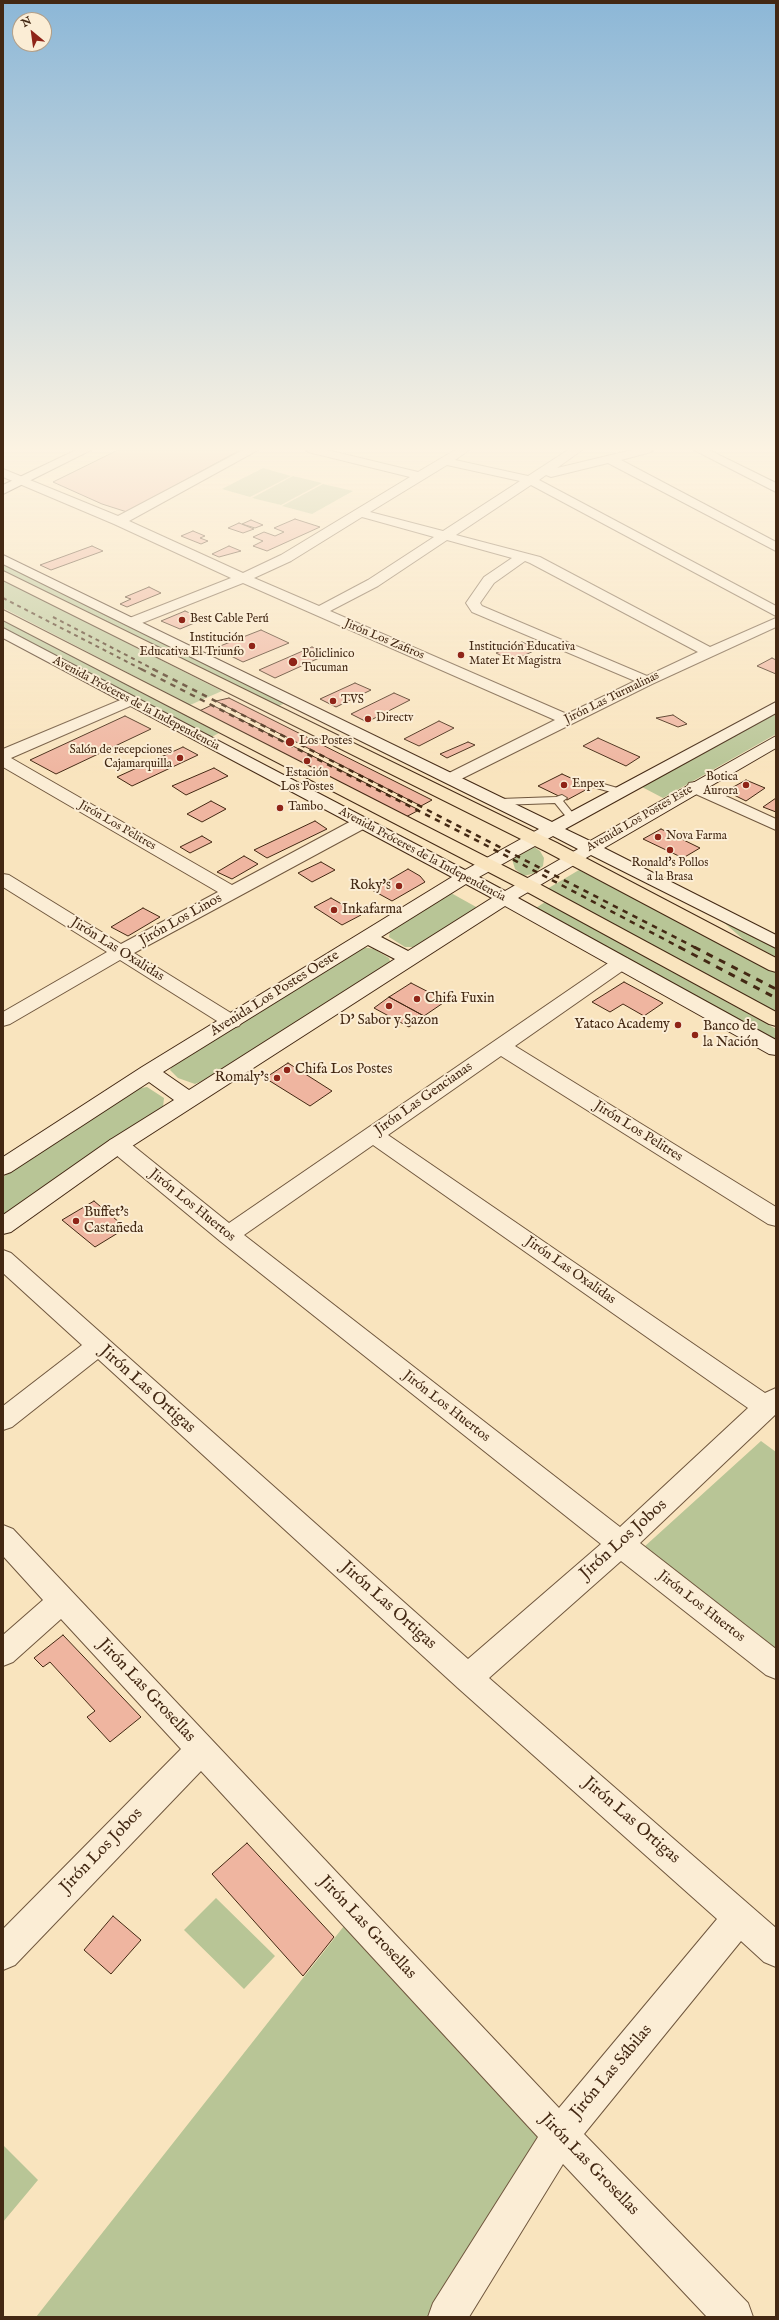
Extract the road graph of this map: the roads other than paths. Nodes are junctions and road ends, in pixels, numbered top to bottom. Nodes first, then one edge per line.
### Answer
1 (200, 558) edge
2 (285, 558) edge
3 (411, 558) edge
4 (521, 558) edge
5 (529, 558) edge
6 (677, 558) edge
7 (3, 559) edge
8 (3, 575) edge
9 (243, 578) junction
10 (318, 612) junction
11 (776, 612) edge
12 (3, 614) edge
13 (132, 622) junction
14 (776, 622) edge
15 (3, 632) edge
16 (709, 652) junction
17 (647, 681) junction
18 (130, 701) junction
19 (776, 707) edge
20 (567, 720) junction
21 (775, 743) edge
22 (3, 755) edge
23 (3, 760) edge
24 (451, 778) junction
25 (586, 785) dead end
26 (695, 787) junction
27 (618, 791) junction
28 (500, 802) junction
29 (656, 810) junction
30 (571, 817) junction
31 (361, 823) junction
32 (776, 825) edge
33 (551, 828) junction
34 (533, 839) junction
35 (591, 848) junction
36 (572, 859) junction
37 (487, 864) junction
38 (464, 877) junction
39 (3, 879) edge
40 (527, 885) junction
41 (231, 892) junction
42 (505, 898) junction
43 (366, 937) junction
44 (776, 942) edge
45 (122, 952) junction
46 (409, 959) junction
47 (621, 963) junction
48 (776, 966) edge
49 (4, 1019) edge
50 (776, 1020) edge
51 (232, 1022) junction
52 (500, 1046) junction
53 (776, 1049) edge
54 (149, 1072) junction
55 (189, 1100) junction
56 (373, 1135) junction
57 (118, 1145) junction
58 (3, 1167) edge
59 (776, 1218) edge
60 (3, 1226) edge
61 (228, 1235) junction
62 (3, 1259) edge
63 (98, 1346) junction
64 (771, 1402) edge
65 (3, 1420) edge
66 (3, 1537) edge
67 (620, 1545) junction
68 (62, 1601) junction
69 (3, 1653) edge
70 (776, 1666) edge
71 (468, 1678) junction
72 (201, 1750) junction
73 (740, 1917) junction
74 (776, 1950) edge
75 (3, 1953) edge
76 (560, 2135) junction
77 (447, 2317) edge
78 (734, 2317) edge

1 - 9 street, Jirón Los Zafiros
2 - 9 street
3 - 10 street
4 - 17 street
5 - 16 street
6 - 11 street
7 - 13 street
8 - 34 main road
9 - 10 street, Jirón Los Zafiros
9 - 13 street
10 - 20 street, Jirón Los Zafiros
12 - 37 main road, Avenida Próceres de la Independencia
13 - 24 street
14 - 16 street, Jirón Las Turmalinas
15 - 18 street, Avenida Próceres de la Independencia
16 - 17 street, Jirón Las Turmalinas
17 - 20 street, Jirón Las Turmalinas
18 - 22 street
18 - 31 street, Avenida Próceres de la Independencia
19 - 27 street
20 - 24 street, Jirón Las Turmalinas
21 - 26 street, Avenida Los Postes Este
23 - 41 street, Jirón Los Pelitres
24 - 28 street
25 - 27 lane
26 - 29 street, Avenida Los Postes Este
26 - 32 street
27 - 29 street
27 - 30 street
28 - 30 lane
28 - 33 street
29 - 35 street, Avenida Los Postes Este
30 - 33 street
31 - 38 street, Avenida Próceres de la Independencia
31 - 41 street, Jirón Los Linos
33 - 34 street, Avenida Los Postes Oeste
33 - 35 street
34 - 36 main road
34 - 37 street, Avenida Los Postes Oeste
35 - 36 street, Avenida Los Postes Este
35 - 44 street
36 - 40 street, Avenida Los Postes Este
36 - 48 main road
37 - 38 street, Avenida Los Postes Oeste
37 - 40 main road, Avenida Próceres de la Independencia
38 - 42 street, Avenida Próceres de la Independencia
38 - 43 street, Avenida Los Postes Oeste
39 - 45 street, Jirón Las Oxalidas
40 - 42 street, Avenida Los Postes Este
40 - 50 main road, Avenida Próceres de la Independencia
41 - 45 street, Jirón Los Linos
42 - 46 street
42 - 47 street, Avenida Próceres de la Independencia
43 - 46 street
43 - 51 street, Avenida Los Postes Oeste
45 - 49 street, Jirón Los Linos
45 - 51 street, Jirón Las Oxalidas
46 - 55 street
47 - 52 street, Jirón Las Gencianas
47 - 53 street, Avenida Próceres de la Independencia
51 - 54 street, Avenida Los Postes Oeste
52 - 56 street, Jirón Las Gencianas
52 - 59 street, Jirón Los Pelitres
54 - 55 street
54 - 58 street, Avenida Los Postes Oeste
55 - 57 street
56 - 61 street, Jirón Las Gencianas
56 - 64 street, Jirón Las Oxalidas
57 - 60 street
57 - 61 street, Jirón Los Huertos
61 - 67 street, Jirón Los Huertos
62 - 63 street, Jirón Las Ortigas
63 - 65 street
63 - 71 street, Jirón Las Ortigas
64 - 67 street, Jirón Los Jobos
66 - 68 street, Jirón Las Grosellas
67 - 70 street, Jirón Los Huertos
67 - 71 street, Jirón Los Jobos
68 - 69 street
68 - 72 street, Jirón Las Grosellas
71 - 73 street, Jirón Las Ortigas
72 - 75 street, Jirón Los Jobos
72 - 76 street, Jirón Las Grosellas
73 - 74 street, Jirón Las Ortigas
73 - 76 street, Jirón Las Sábilas
76 - 77 street, Jirón Las Sábilas
76 - 78 street, Jirón Las Grosellas

